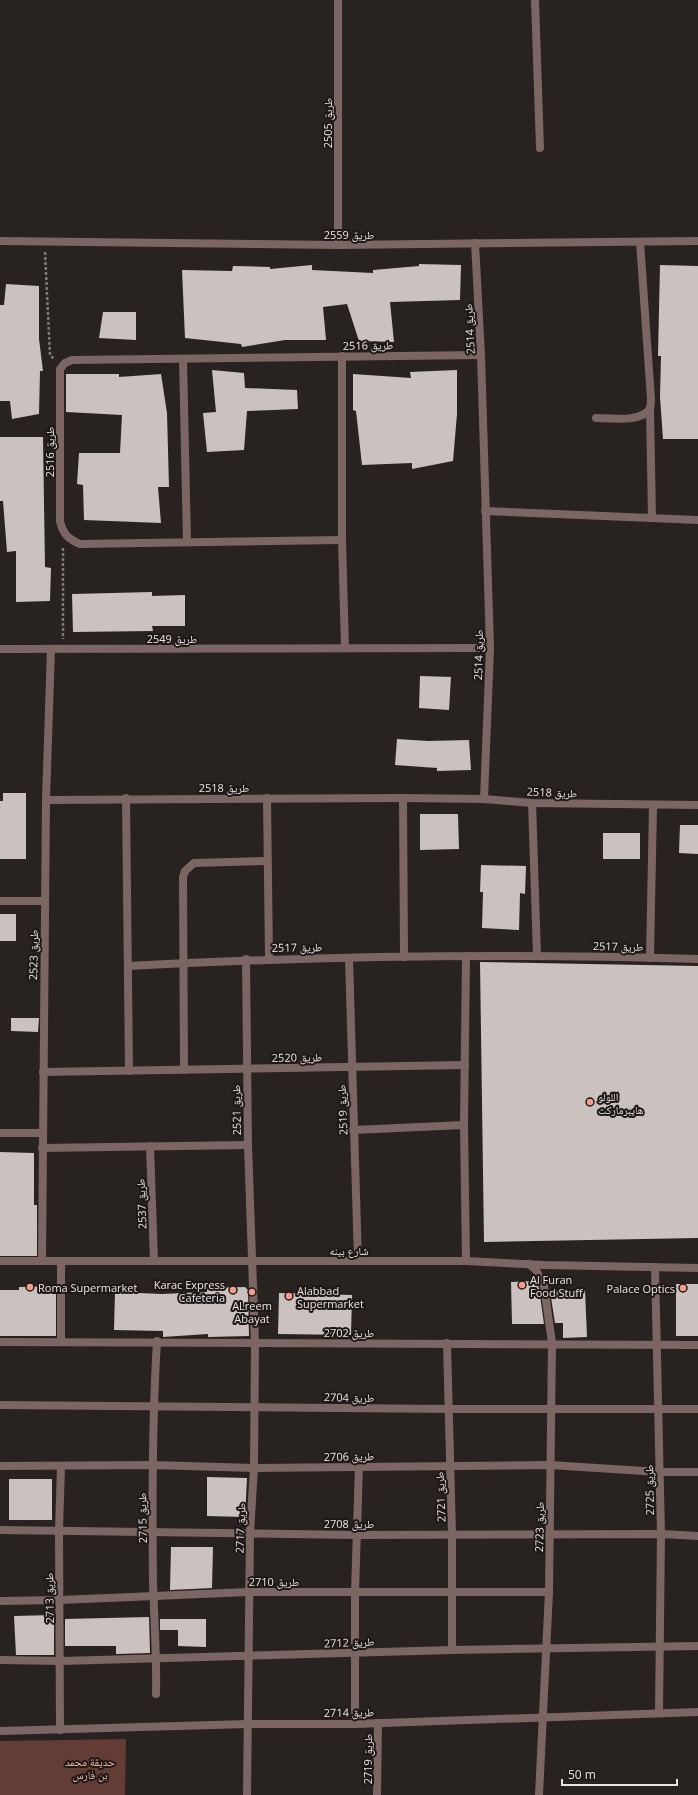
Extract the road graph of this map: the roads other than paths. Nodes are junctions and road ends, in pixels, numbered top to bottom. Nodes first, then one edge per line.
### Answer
1 (338, 0) edge
2 (535, 0) edge
3 (540, 148) dead end
4 (0, 240) edge
5 (698, 241) edge
6 (640, 242) junction
7 (475, 243) junction
8 (338, 245) junction
9 (481, 355) junction
10 (342, 356) junction
11 (183, 359) junction
12 (650, 408) junction
13 (596, 418) dead end
14 (485, 511) junction
15 (652, 518) junction
16 (698, 520) edge
17 (342, 540) junction
18 (187, 542) junction
19 (345, 648) junction
20 (490, 648) junction
21 (51, 649) junction
22 (0, 650) edge
23 (126, 798) junction
24 (267, 798) junction
25 (402, 798) junction
26 (484, 799) junction
27 (46, 800) junction
28 (532, 803) junction
29 (698, 805) edge
30 (653, 806) junction
31 (267, 862) junction
32 (0, 901) edge
33 (45, 901) junction
34 (536, 955) junction
35 (466, 956) junction
36 (404, 957) junction
37 (270, 958) junction
38 (349, 958) junction
39 (650, 958) junction
40 (246, 959) junction
41 (698, 959) edge
42 (185, 963) junction
43 (128, 966) junction
44 (465, 1065) junction
45 (351, 1067) junction
46 (247, 1069) junction
47 (129, 1070) junction
48 (184, 1070) junction
49 (43, 1072) junction
50 (464, 1125) junction
51 (354, 1130) junction
52 (0, 1133) edge
53 (42, 1133) junction
54 (248, 1145) junction
55 (150, 1146) junction
56 (42, 1148) junction
57 (42, 1260) junction
58 (0, 1261) edge
59 (61, 1261) junction
60 (154, 1261) junction
61 (252, 1261) junction
62 (358, 1261) junction
63 (466, 1261) junction
64 (529, 1264) junction
65 (655, 1267) junction
66 (698, 1268) edge
67 (61, 1341) junction
68 (157, 1341) junction
69 (0, 1342) edge
70 (447, 1343) junction
71 (255, 1344) junction
72 (552, 1344) junction
73 (658, 1344) junction
74 (698, 1344) edge
75 (0, 1405) edge
76 (254, 1406) junction
77 (153, 1407) junction
78 (659, 1408) junction
79 (448, 1409) junction
80 (552, 1409) junction
81 (698, 1409) edge
82 (152, 1465) junction
83 (550, 1465) junction
84 (0, 1466) edge
85 (62, 1466) junction
86 (359, 1466) junction
87 (450, 1466) junction
88 (254, 1468) junction
89 (660, 1472) junction
90 (698, 1472) edge
91 (0, 1530) edge
92 (59, 1531) junction
93 (153, 1532) junction
94 (250, 1533) junction
95 (452, 1534) junction
96 (550, 1534) junction
97 (661, 1534) junction
98 (357, 1535) junction
99 (698, 1536) edge
100 (249, 1592) junction
101 (452, 1592) junction
102 (549, 1592) junction
103 (355, 1593) junction
104 (154, 1596) junction
105 (60, 1600) junction
106 (0, 1601) edge
107 (698, 1646) edge
108 (658, 1647) junction
109 (546, 1649) junction
110 (452, 1650) junction
111 (355, 1653) junction
112 (157, 1657) junction
113 (250, 1657) junction
114 (0, 1660) edge
115 (61, 1661) junction
116 (156, 1694) dead end
117 (659, 1712) junction
118 (698, 1712) edge
119 (543, 1716) junction
120 (378, 1723) junction
121 (248, 1724) junction
122 (355, 1724) junction
123 (60, 1730) junction
124 (0, 1731) edge
125 (247, 1795) edge
126 (377, 1795) edge
127 (539, 1795) edge

1 - 8 street, طريق 2505
2 - 3 street
4 - 8 street, طريق 2559
5 - 6 street, طريق 2559
6 - 7 street, طريق 2559
6 - 12 street
7 - 8 street, طريق 2559
7 - 9 street, طريق 2514
9 - 10 street, طريق 2516
9 - 14 street, طريق 2514
10 - 11 street, طريق 2516
10 - 17 street
11 - 18 street
11 - 18 street, طريق 2516
12 - 13 street
12 - 15 street
14 - 15 street
14 - 20 street, طريق 2514
15 - 16 street
17 - 18 street
17 - 19 street
19 - 20 street, طريق 2549
19 - 21 street, طريق 2549
20 - 26 street, طريق 2514
21 - 22 street, طريق 2549
21 - 27 street, طريق 2523
23 - 24 street, طريق 2518
23 - 27 street, طريق 2518
23 - 43 street
24 - 25 street, طريق 2518
24 - 31 street
25 - 26 street, طريق 2518
25 - 36 street
26 - 28 street, طريق 2518
27 - 33 street, طريق 2523
28 - 30 street, طريق 2518
28 - 34 street
29 - 30 street, طريق 2518
30 - 39 street
31 - 37 street
31 - 42 street
32 - 33 street
33 - 49 street, طريق 2523
34 - 35 street, طريق 2517
34 - 39 street, طريق 2517
35 - 36 street, طريق 2517
35 - 44 street
36 - 38 street, طريق 2517
37 - 38 street, طريق 2517
37 - 40 street, طريق 2517
38 - 45 street, طريق 2519
39 - 41 street, طريق 2517
40 - 42 street, طريق 2517
40 - 46 street, طريق 2521
42 - 43 street, طريق 2517
42 - 48 street
43 - 47 street
44 - 45 street, طريق 2520
44 - 50 street
45 - 46 street, طريق 2520
45 - 51 street, طريق 2519
46 - 48 street, طريق 2520
46 - 54 street, طريق 2521
47 - 48 street, طريق 2520
47 - 49 street, طريق 2520
49 - 53 street, طريق 2523
50 - 51 street
50 - 63 street
51 - 62 street, طريق 2519
52 - 53 street
53 - 56 street, طريق 2523
54 - 55 street
54 - 61 street, طريق 2521
55 - 56 street
55 - 60 street, طريق 2537
56 - 57 street, طريق 2523
57 - 58 street, شارع بينه
57 - 59 street, شارع بينه
59 - 60 street, شارع بينه
59 - 67 street
60 - 61 street, شارع بينه
61 - 62 street, شارع بينه
61 - 71 street, طريق 2717
62 - 63 street, شارع بينه
63 - 64 street, شارع بينه
64 - 65 street, شارع بينه
64 - 72 street, طريق 2723
65 - 66 street, شارع بينه
65 - 73 street, طريق 2725
67 - 68 street, طريق 2702
67 - 69 street, طريق 2702
68 - 71 street, طريق 2702
68 - 77 street, طريق 2715
70 - 71 street, طريق 2702
70 - 72 street, طريق 2702
70 - 79 street, طريق 2721
71 - 76 street, طريق 2717
72 - 73 street, طريق 2702
72 - 80 street, طريق 2723
73 - 74 street, طريق 2702
73 - 78 street, طريق 2725
75 - 77 street, طريق 2704
76 - 77 street, طريق 2704
76 - 79 street, طريق 2704
76 - 88 street, طريق 2717
77 - 82 street, طريق 2715
78 - 80 street, طريق 2704
78 - 81 street, طريق 2704
78 - 89 street, طريق 2725
79 - 80 street, طريق 2704
79 - 87 street, طريق 2721
80 - 83 street, طريق 2723
82 - 85 street, طريق 2706
82 - 88 street, طريق 2706
82 - 93 street, طريق 2715
83 - 87 street, طريق 2706
83 - 89 street, طريق 2706
83 - 96 street, طريق 2723
84 - 85 street, طريق 2706
85 - 92 street, طريق 2713
86 - 87 street, طريق 2706
86 - 88 street, طريق 2706
86 - 98 street
87 - 95 street, طريق 2721
88 - 94 street, طريق 2717
89 - 90 street, طريق 2706
89 - 97 street, طريق 2725
91 - 92 street, طريق 2708
92 - 93 street, طريق 2708
92 - 105 street, طريق 2713
93 - 94 street, طريق 2708
93 - 104 street, طريق 2715
94 - 98 street, طريق 2708
94 - 100 street, طريق 2717
95 - 96 street, طريق 2708
95 - 98 street, طريق 2708
95 - 101 street, طريق 2721
96 - 97 street, طريق 2708
96 - 102 street, طريق 2723
97 - 99 street, طريق 2708
97 - 108 street, طريق 2725
98 - 103 street
100 - 103 street, طريق 2710
100 - 104 street, طريق 2710
100 - 113 street, طريق 2717
101 - 102 street, طريق 2710
101 - 103 street, طريق 2710
101 - 110 street, طريق 2721
102 - 109 street, طريق 2723
103 - 111 street
104 - 105 street, طريق 2710
104 - 112 street, طريق 2715
105 - 106 street, طريق 2710
105 - 115 street, طريق 2713
107 - 108 street, طريق 2712
108 - 109 street, طريق 2712
108 - 117 street, طريق 2725
109 - 110 street, طريق 2712
109 - 119 street, طريق 2723
110 - 111 street, طريق 2712
111 - 113 street, طريق 2712
111 - 122 street
112 - 113 street, طريق 2712
112 - 115 street, طريق 2712
112 - 116 street, طريق 2715
113 - 121 street, طريق 2717
114 - 115 street, طريق 2712
115 - 123 street, طريق 2713
117 - 118 street, طريق 2714
117 - 119 street, طريق 2714
119 - 120 street, طريق 2714
119 - 127 street, طريق 2723
120 - 122 street, طريق 2714
120 - 126 street, طريق 2719
121 - 122 street, طريق 2714
121 - 123 street, طريق 2714
121 - 125 street, طريق 2717
123 - 124 street, طريق 2714

